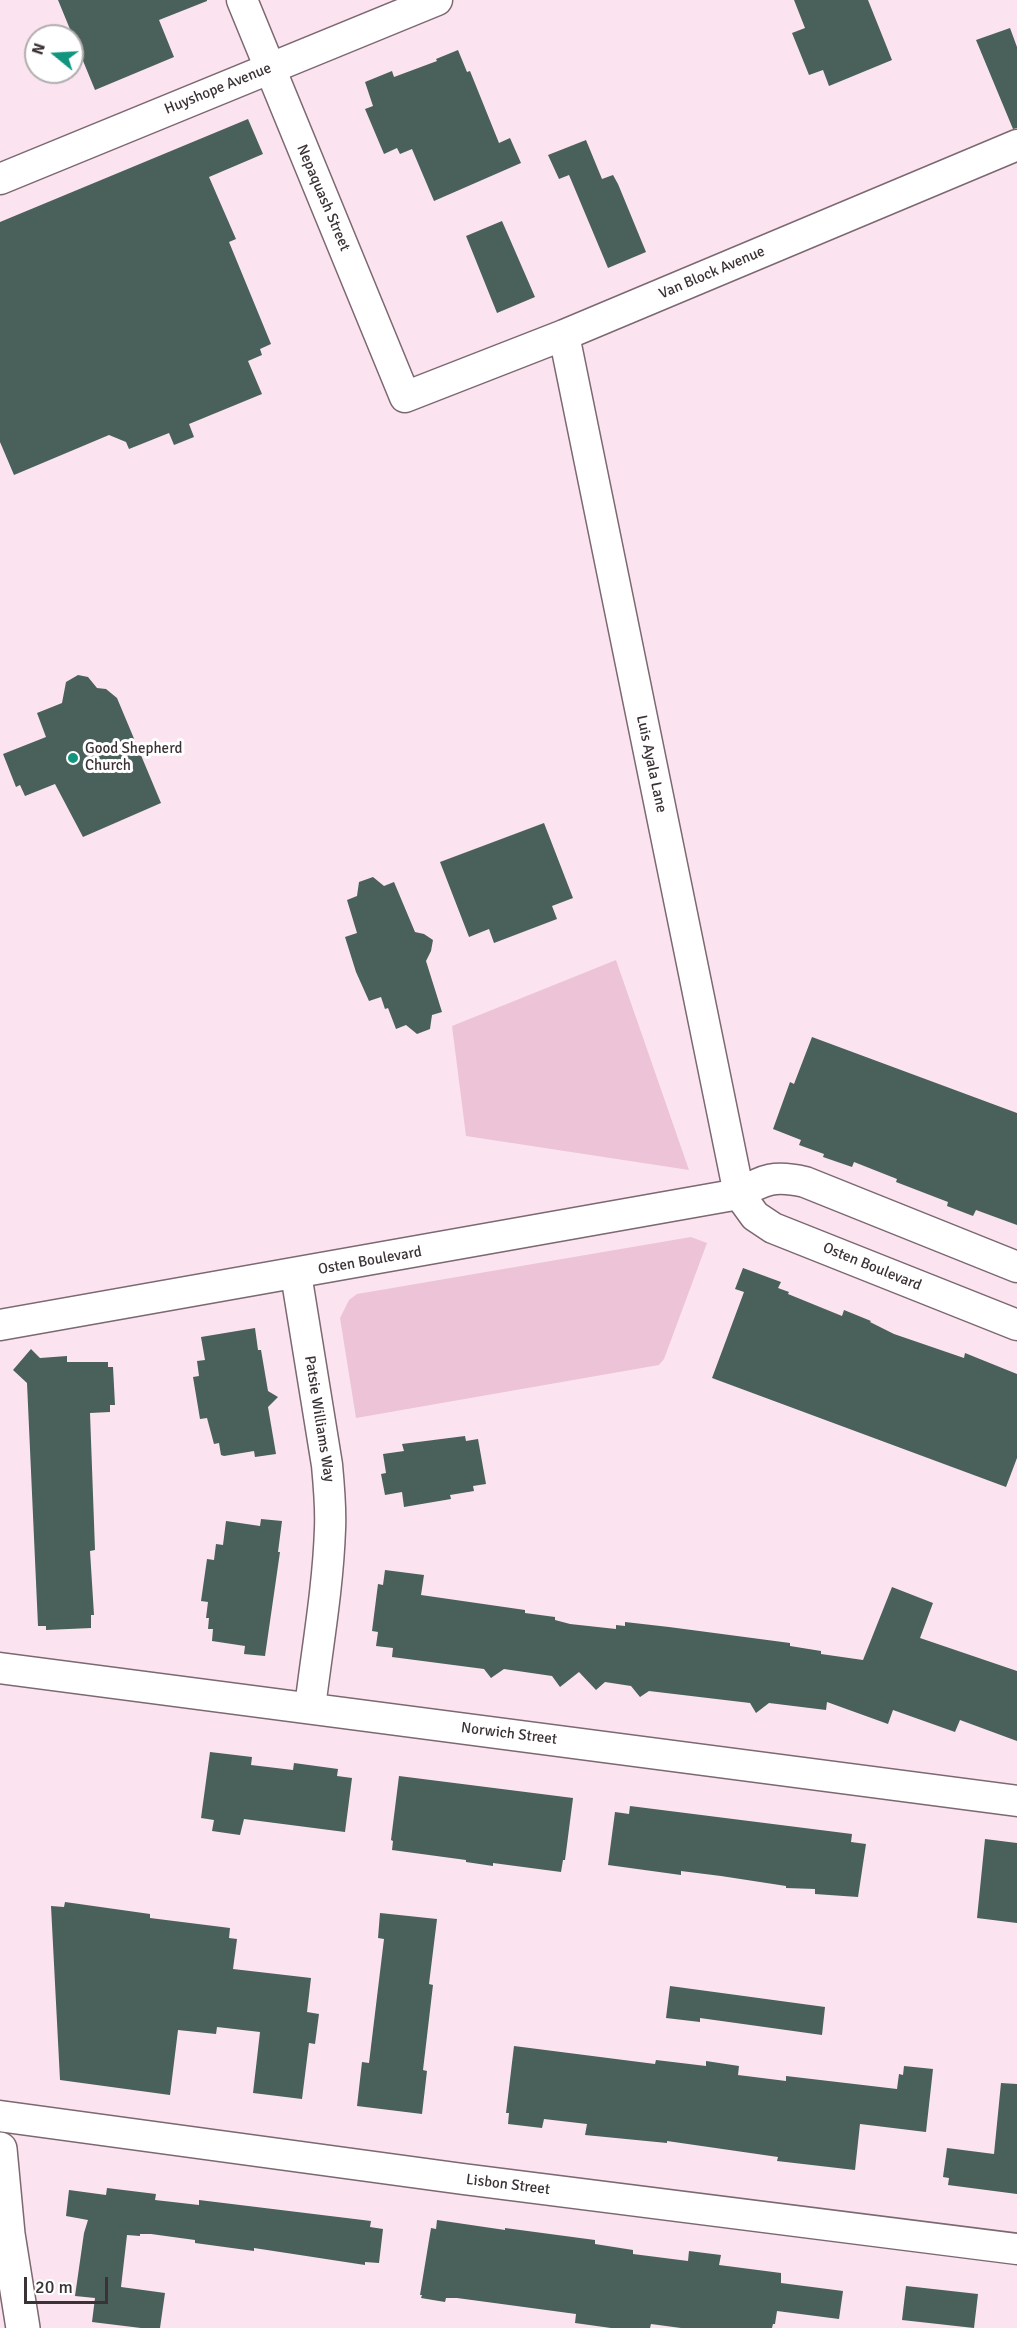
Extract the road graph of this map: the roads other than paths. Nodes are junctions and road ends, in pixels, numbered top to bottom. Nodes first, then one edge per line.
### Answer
1 (242, 0) edge
2 (437, 0) edge
3 (269, 68) junction
4 (1017, 145) edge
5 (0, 178) edge
6 (564, 334) junction
7 (405, 397) joint
8 (739, 1194) junction
9 (1017, 1267) edge
10 (296, 1274) junction
11 (0, 1325) edge
12 (1017, 1325) edge
13 (0, 1668) edge
14 (310, 1708) junction
15 (1017, 1801) edge
16 (0, 2116) edge
17 (0, 2149) edge
18 (1017, 2249) edge
19 (23, 2328) edge

1 - 3 street, Nepaquash Street
2 - 3 street, Huyshope Avenue
3 - 5 street, Huyshope Avenue
3 - 7 street, Nepaquash Street
4 - 6 street, Van Block Avenue
6 - 7 street, Van Block Avenue
6 - 8 street, Luis Ayala Lane
8 - 9 street, Osten Boulevard
8 - 10 street, Osten Boulevard
8 - 12 street, Osten Boulevard
10 - 11 street, Osten Boulevard
10 - 14 street, Patsie Williams Way
13 - 14 street, Norwich Street
14 - 15 street, Norwich Street
16 - 18 street, Lisbon Street
17 - 19 main road

